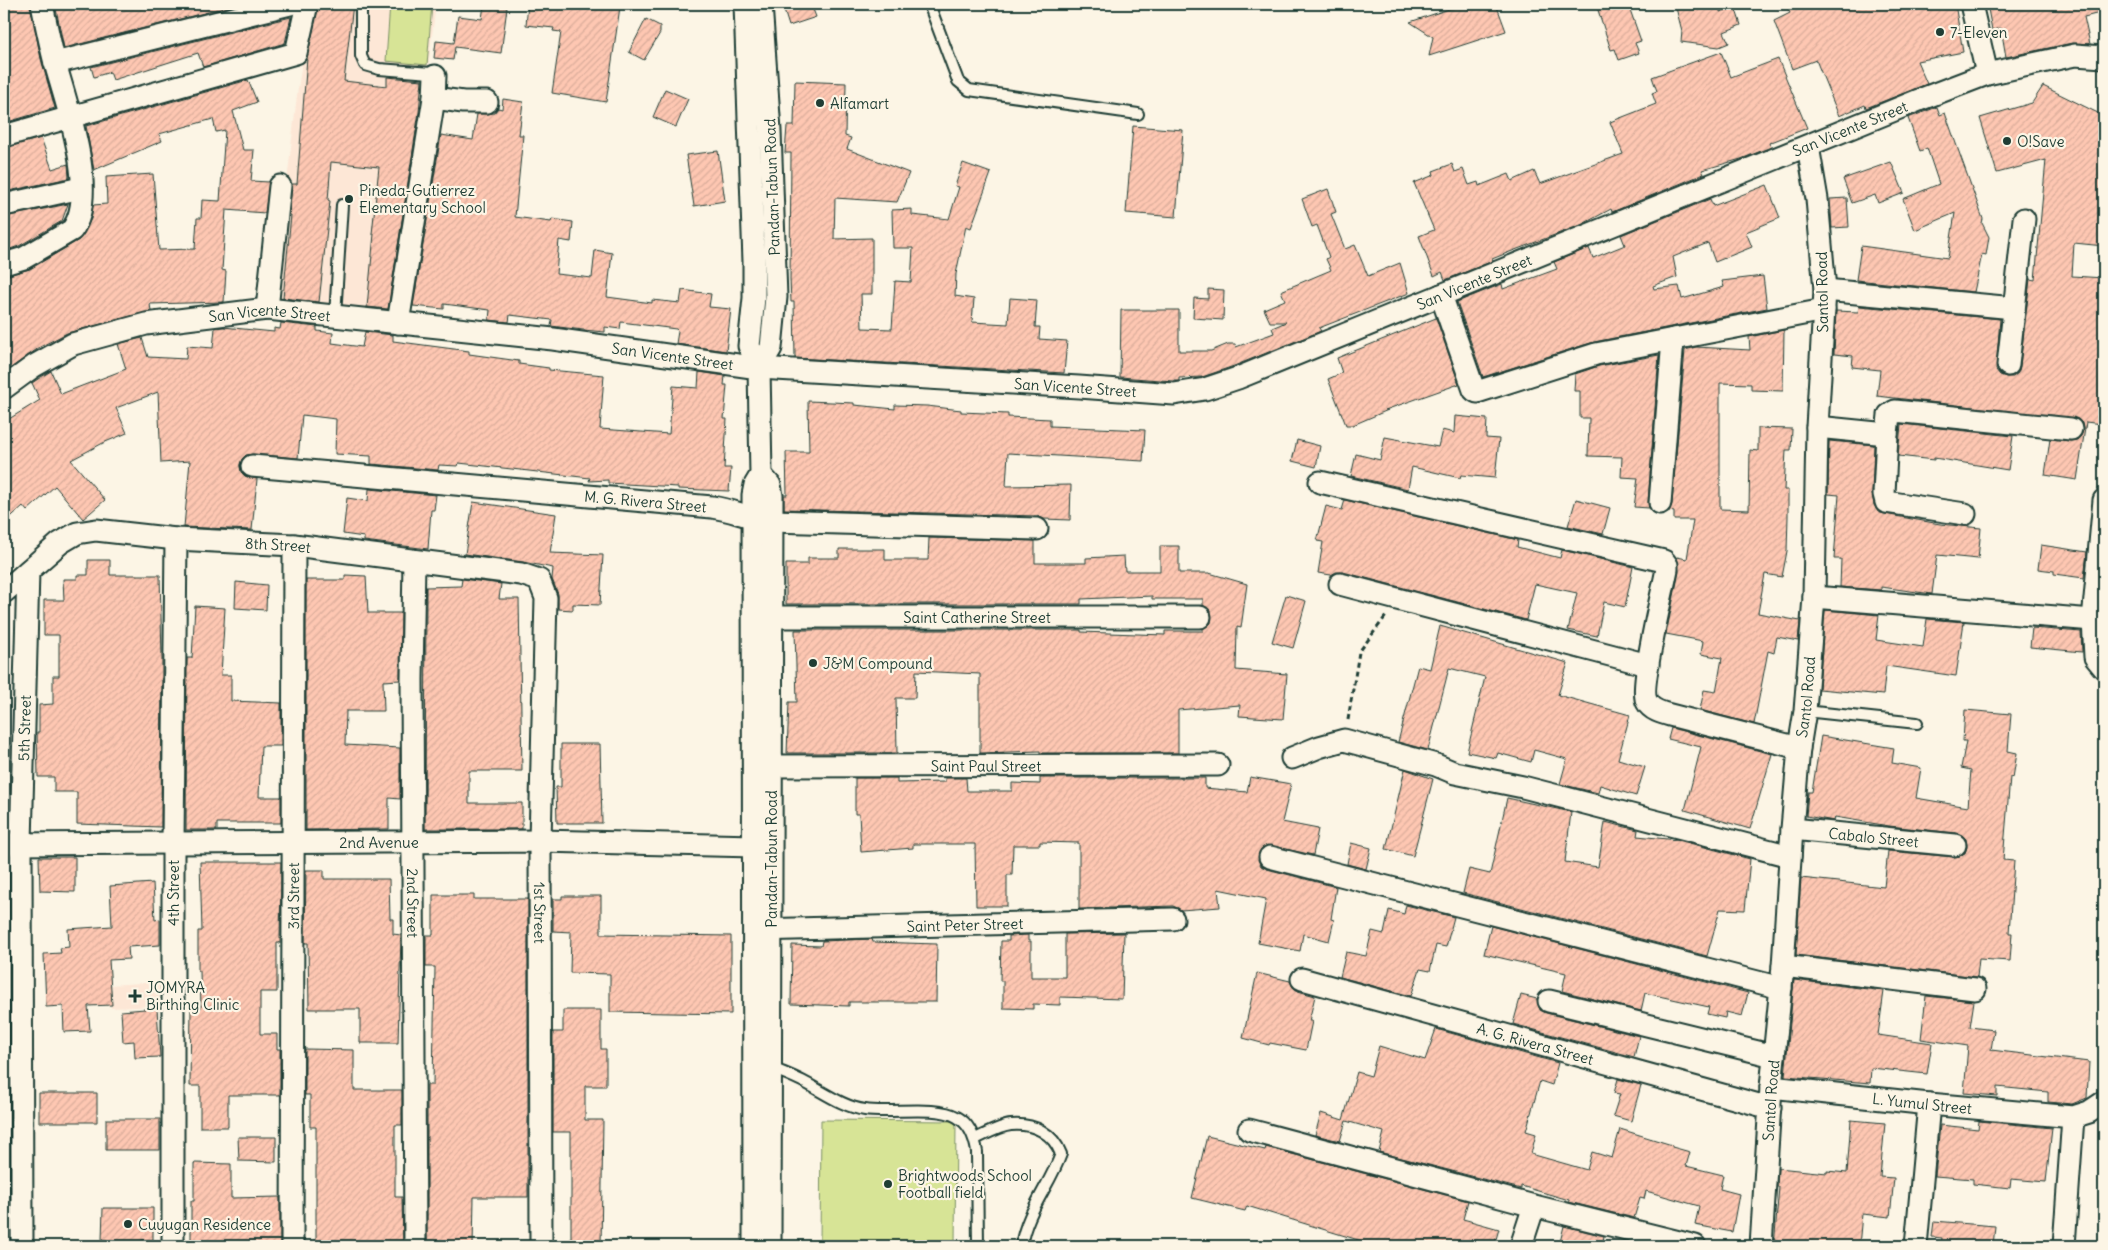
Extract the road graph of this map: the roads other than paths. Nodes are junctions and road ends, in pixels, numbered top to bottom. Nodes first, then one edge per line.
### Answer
1 (42, 4) edge
2 (290, 4) edge
3 (307, 4) edge
4 (361, 4) edge
5 (745, 4) edge
6 (761, 4) edge
7 (929, 4) edge
8 (1971, 4) edge
9 (756, 53) junction
10 (2104, 57) edge
11 (55, 64) junction
12 (1987, 74) junction
13 (434, 76) joint
14 (434, 98) junction
15 (488, 102) dead end
16 (1138, 114) dead end
17 (71, 116) junction
18 (760, 131) junction
19 (4, 136) edge
20 (1808, 146) junction
21 (280, 186) dead end
22 (82, 188) junction
23 (4, 205) edge
24 (342, 205) dead end
25 (2024, 219) dead end
26 (775, 261) junction
27 (754, 262) junction
28 (4, 264) edge
29 (1441, 295) junction
30 (776, 297) junction
31 (754, 298) junction
32 (1825, 300) junction
33 (2014, 308) junction
34 (267, 309) junction
35 (335, 316) junction
36 (398, 323) junction
37 (1673, 339) junction
38 (2008, 365) dead end
39 (759, 368) junction
40 (4, 388) edge
41 (1817, 428) junction
42 (2071, 430) dead end
43 (1886, 434) junction
44 (252, 466) dead end
45 (1320, 482) dead end
46 (2104, 500) edge
47 (1660, 503) dead end
48 (1965, 514) dead end
49 (763, 520) junction
50 (1037, 529) dead end
51 (176, 539) junction
52 (294, 545) junction
53 (414, 561) junction
54 (28, 571) junction
55 (539, 580) joint
56 (1340, 584) dead end
57 (4, 592) edge
58 (1814, 597) junction
59 (763, 617) junction
60 (1200, 617) dead end
61 (2093, 620) junction
62 (1648, 665) junction
63 (2104, 668) edge
64 (1805, 711) junction
65 (1917, 723) dead end
66 (1799, 748) junction
67 (1292, 758) dead end
68 (1218, 765) dead end
69 (763, 766) junction
70 (1792, 829) junction
71 (540, 841) junction
72 (173, 842) junction
73 (292, 843) junction
74 (414, 843) junction
75 (13, 844) edge
76 (1956, 845) dead end
77 (755, 846) junction
78 (1790, 856) junction
79 (1270, 857) dead end
80 (1173, 919) dead end
81 (763, 930) junction
82 (1783, 966) junction
83 (1302, 979) dead end
84 (1782, 988) junction
85 (1975, 989) dead end
86 (1550, 1001) dead end
87 (1774, 1056) junction
88 (770, 1067) junction
89 (1772, 1086) junction
90 (2104, 1102) edge
91 (1929, 1104) junction
92 (1770, 1108) junction
93 (2073, 1117) junction
94 (1249, 1130) dead end
95 (975, 1139) junction
96 (1534, 1206) junction
97 (22, 1246) edge
98 (173, 1246) edge
99 (292, 1246) edge
100 (415, 1246) edge
101 (541, 1246) edge
102 (754, 1246) edge
103 (770, 1246) edge
104 (978, 1246) edge
105 (1021, 1246) edge
106 (1521, 1246) edge
107 (1695, 1246) edge
108 (1761, 1246) edge
109 (1916, 1246) edge
110 (2064, 1246) edge

1 - 11 street
2 - 11 street
3 - 17 street
4 - 13 lane
5 - 9 street, Pandan-Tabun Road
6 - 9 street, Pandan-Tabun Road
7 - 16 lane
8 - 12 street
9 - 18 street, Pandan-Tabun Road
10 - 12 street, San Vicente Street
11 - 17 street
12 - 20 street, San Vicente Street
13 - 14 street
14 - 15 street
14 - 36 street
17 - 19 street
17 - 22 street
18 - 26 street, Pandan-Tabun Road
18 - 27 street, Pandan-Tabun Road
20 - 29 street, San Vicente Street
20 - 32 street, Santol Road
21 - 34 street
22 - 23 street
22 - 28 street
24 - 35 lane
25 - 33 street
26 - 27 street
26 - 30 street, Pandan-Tabun Road
27 - 31 street, Pandan-Tabun Road
29 - 37 street
29 - 39 street, San Vicente Street
30 - 31 street
30 - 39 street, Pandan-Tabun Road
31 - 39 street, Pandan-Tabun Road
32 - 33 street
32 - 37 street
32 - 41 street, Santol Road
33 - 38 street
34 - 35 street, San Vicente Street
34 - 40 street, San Vicente Street
35 - 36 street, San Vicente Street
36 - 39 street, San Vicente Street
37 - 47 street
39 - 49 street, Pandan-Tabun Road
41 - 43 street
41 - 58 street, Santol Road
42 - 43 street
43 - 48 street
44 - 49 street, M. G. Rivera Street
45 - 62 street
46 - 61 street
49 - 50 street, M. G. Rivera Street
49 - 59 street, Pandan-Tabun Road
51 - 52 street, 8th Street
51 - 54 street, 8th Street
51 - 72 street, 4th Street
52 - 53 street, 8th Street
52 - 73 street, 3rd Street
53 - 55 street, 8th Street
53 - 74 street, 2nd Street
54 - 57 street, 8th Street
54 - 75 street, 5th Street
55 - 71 street, 1st Street
56 - 62 street
58 - 61 street
58 - 64 street, Santol Road
59 - 60 street, Saint Catherine Street
59 - 69 street, Pandan-Tabun Road
61 - 63 street
62 - 66 street
64 - 65 lane
64 - 66 street, Santol Road
66 - 70 street, Santol Road
67 - 78 street
68 - 69 street, Saint Paul Street
69 - 77 street, Pandan-Tabun Road
69 - 81 street, Pandan-Tabun Road
70 - 76 street, Cabalo Street
70 - 78 street, Santol Road
71 - 74 street, 2nd Avenue
71 - 77 street, 2nd Avenue
71 - 101 street, 1st Street
72 - 73 street, 2nd Avenue
72 - 75 street, 2nd Avenue
72 - 98 street, 4th Street
73 - 74 street, 2nd Avenue
73 - 99 street, 3rd Street
74 - 100 street, 2nd Street
75 - 97 street, 5th Street
77 - 81 street, Pandan-Tabun Road
78 - 82 street, Santol Road
79 - 84 street
80 - 81 street, Saint Peter Street
81 - 88 street, Pandan-Tabun Road
81 - 102 street, Pandan-Tabun Road
82 - 84 street, Santol Road
82 - 85 street
83 - 92 street, A. G. Rivera Street
84 - 87 street, Santol Road
86 - 87 street
87 - 89 street, Santol Road
88 - 95 lane
88 - 103 street, Pandan-Tabun Road
89 - 91 street, L. Yumul Street
89 - 92 street, Santol Road
90 - 93 street
91 - 93 street, L. Yumul Street
91 - 109 street
92 - 108 street, Santol Road
93 - 110 street
94 - 96 street
95 - 104 lane
95 - 105 lane
96 - 106 street
96 - 107 street

